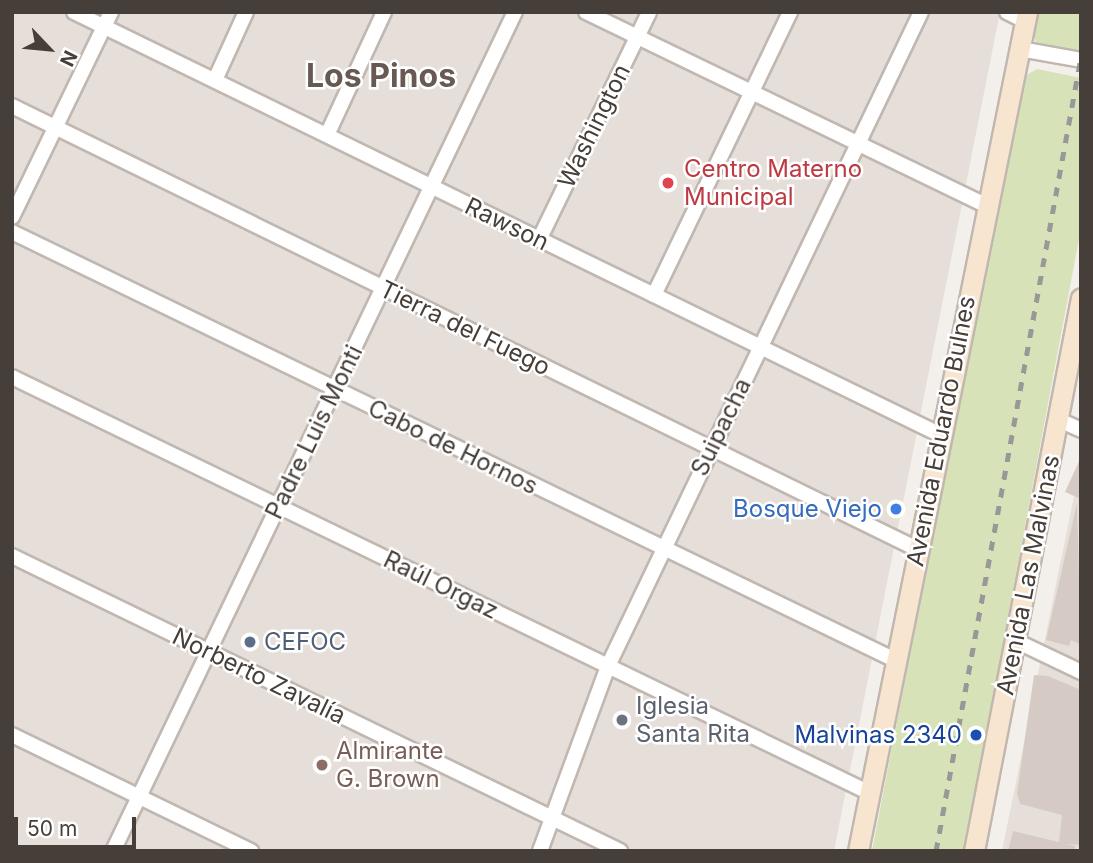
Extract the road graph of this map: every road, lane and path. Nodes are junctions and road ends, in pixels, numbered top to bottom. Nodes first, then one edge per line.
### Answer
1 (74, 12) edge
2 (111, 12) edge
3 (246, 12) edge
4 (384, 12) edge
5 (515, 12) edge
6 (586, 12) edge
7 (649, 12) edge
8 (790, 12) edge
9 (921, 12) edge
10 (1007, 12) edge
11 (1026, 17) edge
12 (104, 26) junction
13 (637, 37) junction
14 (1020, 49) junction
15 (1081, 60) edge
16 (215, 80) junction
17 (750, 93) junction
18 (12, 106) edge
19 (56, 127) junction
20 (327, 135) junction
21 (855, 145) junction
22 (431, 187) junction
23 (988, 206) junction
24 (12, 217) edge
25 (12, 232) edge
26 (539, 240) junction
27 (383, 288) junction
28 (654, 295) junction
29 (1081, 299) edge
30 (760, 346) junction
31 (12, 377) edge
32 (334, 390) junction
33 (1059, 420) junction
34 (1081, 430) edge
35 (939, 434) junction
36 (711, 449) junction
37 (279, 506) junction
38 (663, 548) junction
39 (917, 549) junction
40 (12, 556) edge
41 (1014, 640) junction
42 (209, 651) junction
43 (895, 660) junction
44 (608, 666) junction
45 (1081, 672) edge
46 (12, 735) edge
47 (870, 793) junction
48 (139, 796) junction
49 (552, 817) junction
50 (113, 851) edge
51 (251, 851) edge
52 (540, 851) edge
53 (620, 851) edge
54 (858, 851) edge
55 (974, 851) edge

1 - 12 street, Rawson
2 - 12 street
3 - 16 street
4 - 20 street
5 - 22 street, Padre Luis Monti
6 - 13 street
7 - 13 street, Washington
8 - 17 street
9 - 21 street, Suipacha
10 - 11 street
11 - 14 main road, Avenida Eduardo Bulnes
12 - 16 street, Rawson
12 - 19 street
13 - 17 street
13 - 26 street, Washington
14 - 15 street
14 - 23 main road, Avenida Eduardo Bulnes
16 - 20 street, Rawson
17 - 21 street
17 - 28 street
18 - 19 street, Tierra del Fuego
19 - 24 street
19 - 27 street, Tierra del Fuego
20 - 22 street, Rawson
21 - 23 street
21 - 30 street, Suipacha
22 - 26 street, Rawson
22 - 27 street, Padre Luis Monti
23 - 35 main road, Avenida Eduardo Bulnes
25 - 32 street, Cabo de Hornos
26 - 28 street, Rawson
27 - 32 street, Padre Luis Monti
27 - 36 street, Tierra del Fuego
28 - 30 street, Rawson
29 - 33 main road, Avenida Las Malvinas
30 - 35 street, Rawson
30 - 36 street, Suipacha
31 - 37 street, Raúl Orgaz
32 - 37 street, Padre Luis Monti
32 - 38 street, Cabo de Hornos
33 - 34 street
33 - 41 main road, Avenida Las Malvinas
35 - 39 main road, Avenida Eduardo Bulnes
36 - 38 street, Suipacha
36 - 39 street, Tierra del Fuego
37 - 42 street, Padre Luis Monti
37 - 44 street, Raúl Orgaz
38 - 43 street, Cabo de Hornos
38 - 44 street, Suipacha
39 - 43 main road, Avenida Eduardo Bulnes
40 - 42 street, Norberto Zavalía
41 - 45 street
41 - 55 main road, Avenida Las Malvinas
42 - 48 street, Padre Luis Monti
42 - 49 street, Norberto Zavalía
43 - 47 main road, Avenida Eduardo Bulnes
44 - 47 street, Raúl Orgaz
44 - 49 street, Suipacha
46 - 48 street
47 - 54 main road, Avenida Eduardo Bulnes
48 - 50 street, Padre Luis Monti
48 - 51 street
49 - 52 street, Suipacha
49 - 53 street, Norberto Zavalía

